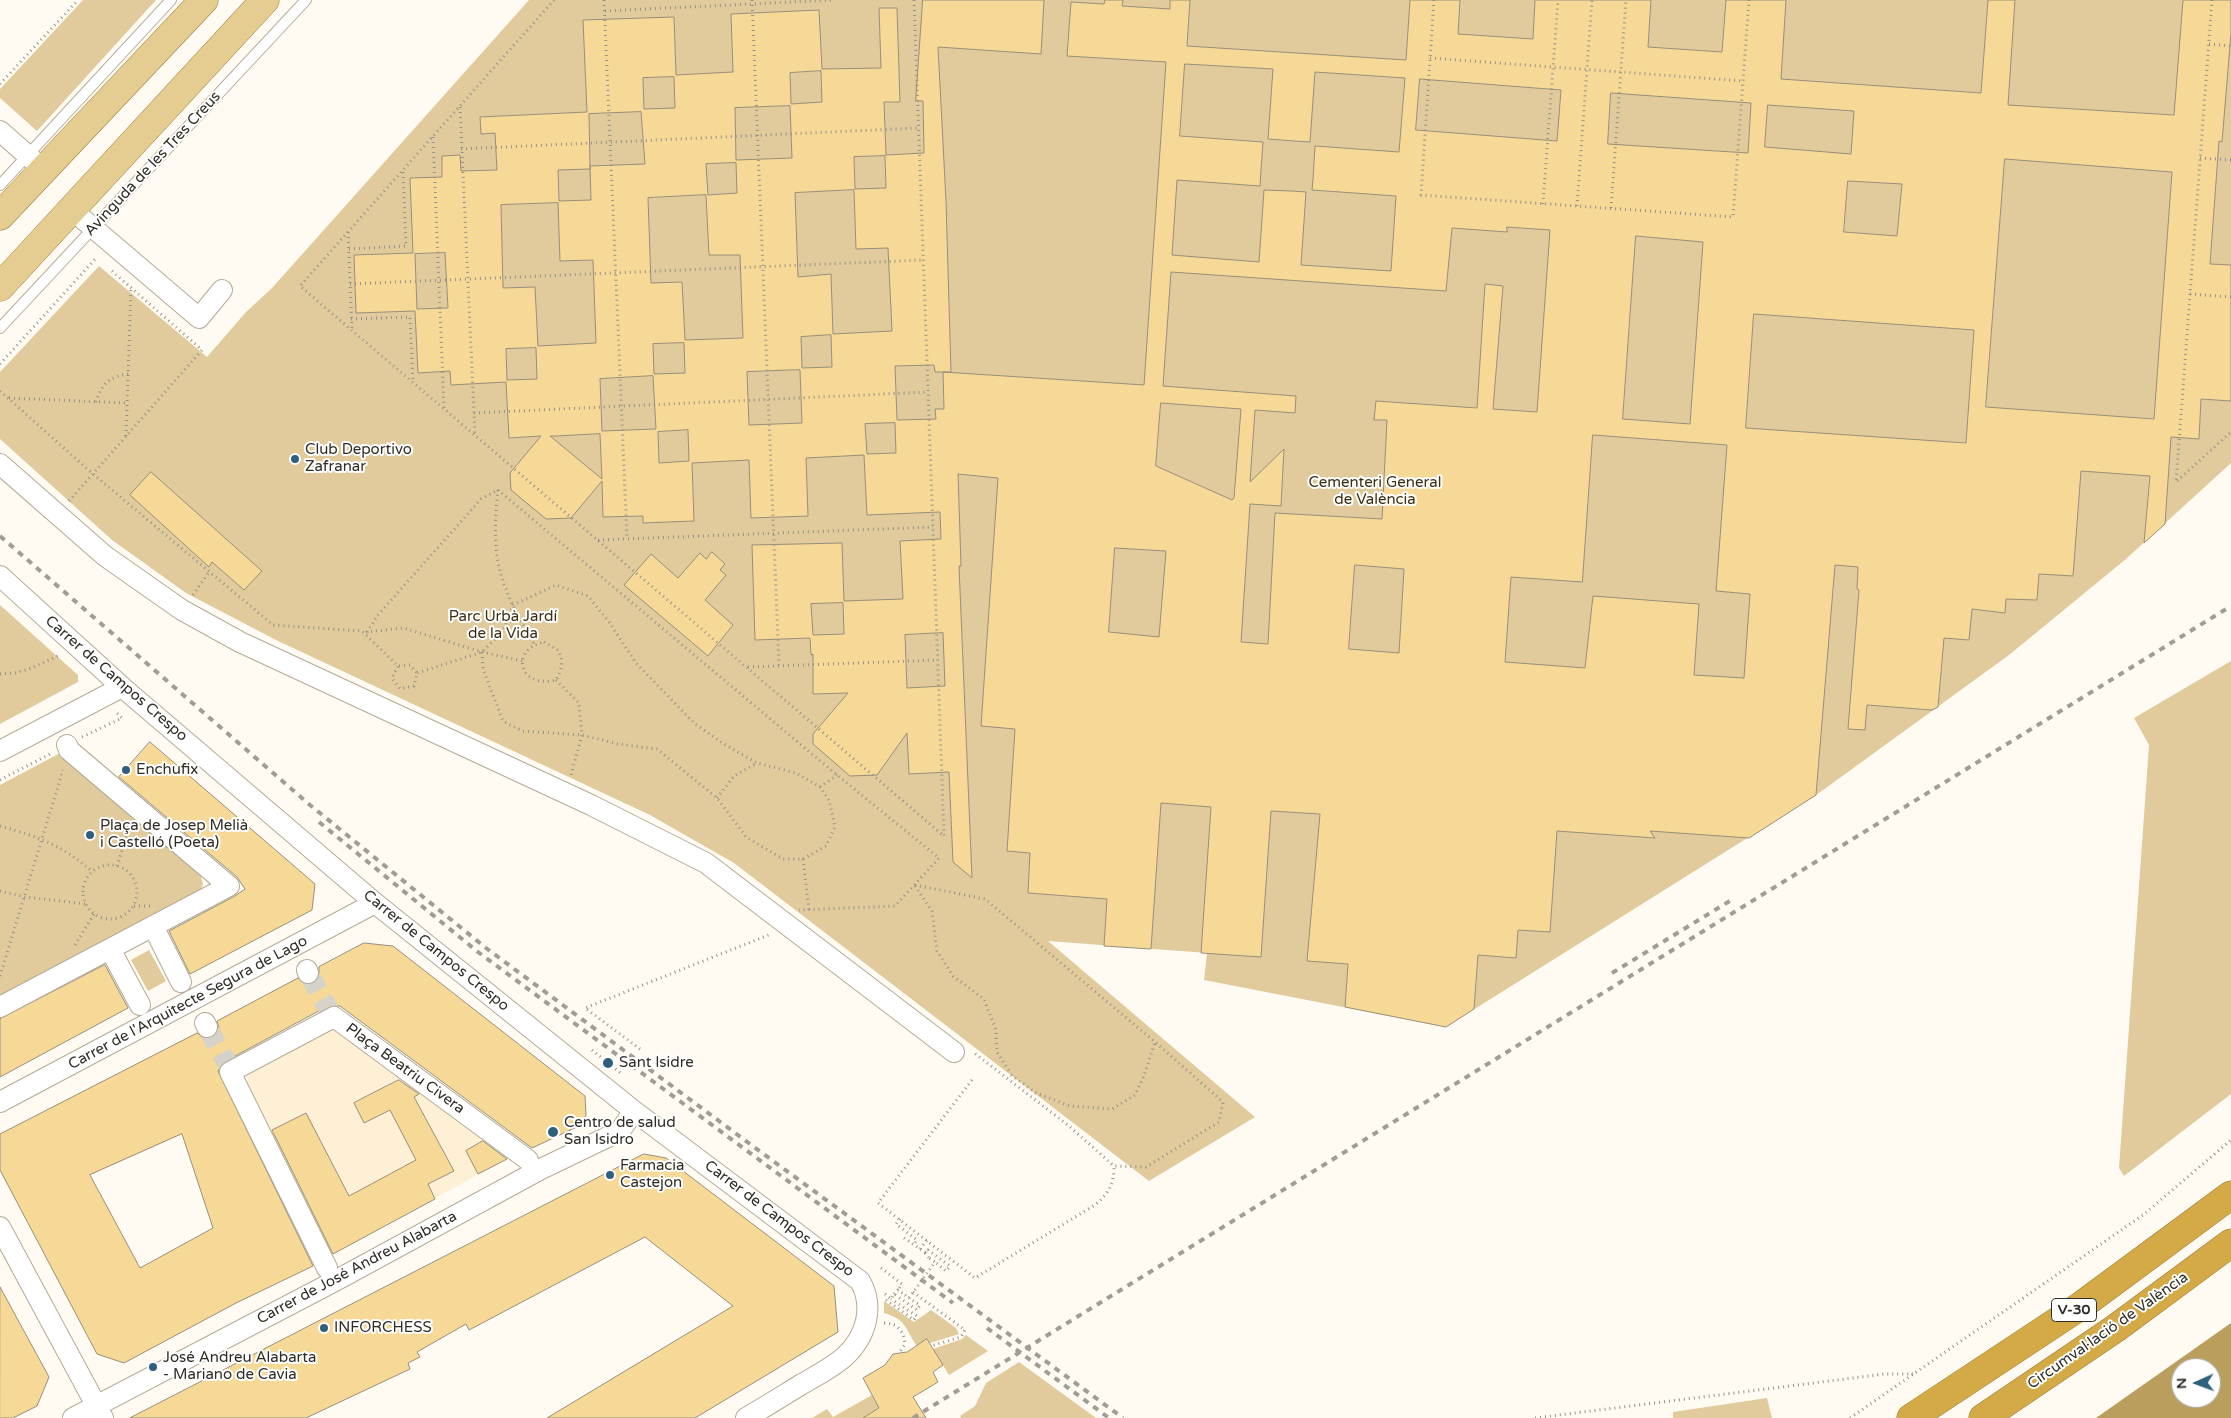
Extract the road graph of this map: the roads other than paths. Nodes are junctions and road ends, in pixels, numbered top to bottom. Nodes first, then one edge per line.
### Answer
1 (171, 0) edge
2 (204, 0) edge
3 (265, 0) edge
4 (306, 0) edge
5 (0, 131) edge
6 (35, 163) junction
7 (0, 184) edge
8 (70, 208) junction
9 (0, 216) edge
10 (94, 228) junction
11 (0, 287) edge
12 (222, 290) dead end
13 (0, 328) edge
14 (0, 464) edge
15 (0, 576) edge
16 (122, 687) junction
17 (68, 747) road end
18 (0, 751) edge
19 (375, 903) junction
20 (153, 926) junction
21 (110, 949) junction
22 (182, 982) dead end
23 (140, 1005) dead end
24 (0, 1007) edge
25 (954, 1052) dead end
26 (0, 1102) edge
27 (634, 1111) junction
28 (528, 1160) dead end
29 (2231, 1195) edge
30 (0, 1227) edge
31 (2231, 1243) edge
32 (327, 1268) dead end
33 (100, 1412) edge
34 (73, 1418) edge
35 (746, 1418) edge
36 (1911, 1418) edge
37 (1983, 1418) edge

1 - 6 lane
2 - 6 main road
3 - 8 main road, Avinguda de les Tres Creus
4 - 10 lane, Avinguda de les Tres Creus
5 - 6 street
6 - 7 lane
6 - 9 main road
8 - 10 street
8 - 11 main road, Avinguda de les Tres Creus
10 - 12 street
10 - 13 lane, Avinguda de les Tres Creus
14 - 25 street
15 - 16 street, Carrer de Campos Crespo
16 - 18 street
16 - 19 street, Carrer de Campos Crespo
17 - 20 street
19 - 26 street, Carrer de l'Arquitecte Segura de Lago
19 - 27 street, Carrer de Campos Crespo
20 - 21 street
20 - 22 street
21 - 23 street
21 - 24 street
27 - 33 street, Carrer de José Andreu Alabarta
27 - 35 street, Carrer de Campos Crespo
28 - 32 street, Plaça Beatriu Civera
29 - 36 highway, V-30
30 - 33 street
31 - 37 highway, Circumval·lació de València / V-30
33 - 34 street, Carrer de José Andreu Alabarta

